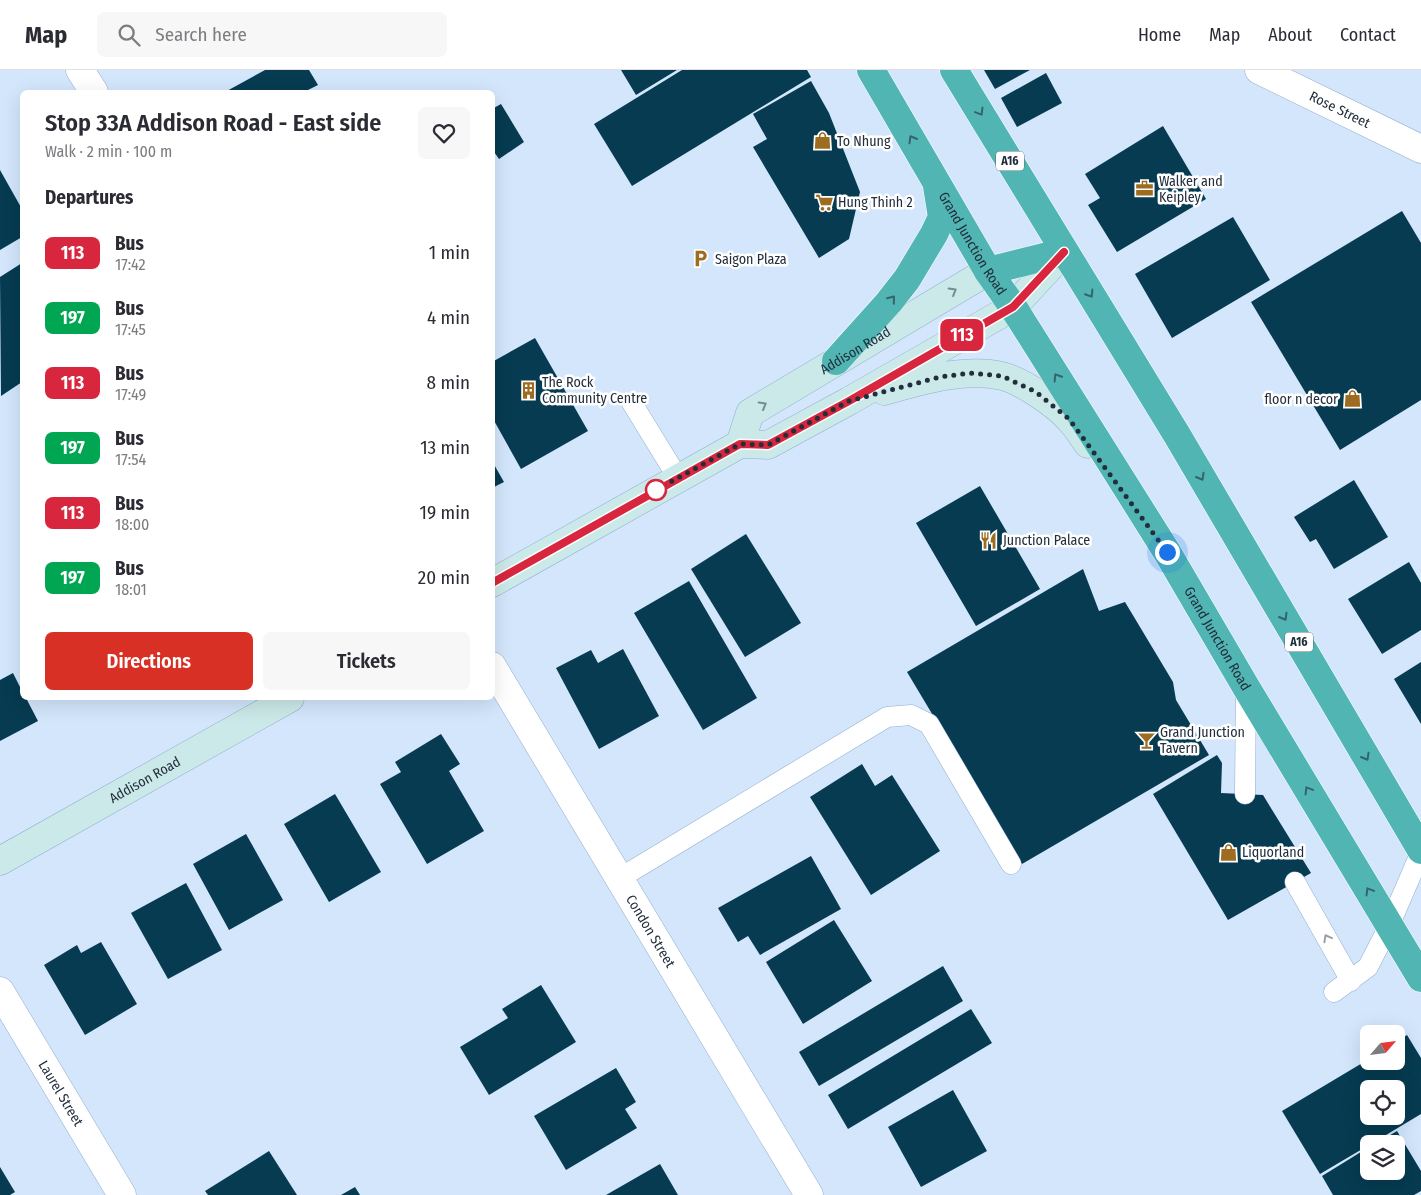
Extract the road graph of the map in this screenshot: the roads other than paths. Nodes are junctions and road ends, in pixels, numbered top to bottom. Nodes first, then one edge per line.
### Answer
1 (80, 70) edge
2 (871, 70) edge
3 (954, 70) edge
4 (1259, 70) edge
5 (93, 90) edge
6 (1421, 149) edge
7 (936, 181) junction
8 (1064, 252) junction
9 (988, 271) junction
10 (1013, 307) junction
11 (836, 361) junction
12 (849, 401) junction
13 (632, 403) dead end
14 (740, 444) junction
15 (678, 478) junction
16 (1167, 552) junction
17 (495, 581) edge
18 (495, 671) edge
19 (1246, 686) junction
20 (286, 700) edge
21 (1245, 794) dead end
22 (1421, 851) edge
23 (0, 861) edge
24 (1011, 864) dead end
25 (620, 878) junction
26 (1296, 882) dead end
27 (1389, 926) junction
28 (1421, 978) edge
29 (1351, 980) junction
30 (0, 991) edge
31 (1334, 992) dead end
32 (122, 1195) edge
33 (809, 1195) edge

1 - 5 street
7 -> 2 highway, Grand Junction Road
3 -> 8 highway, A16
4 - 6 street, Rose Street
7 - 9 highway, Grand Junction Road
11 -> 7 highway
8 - 9 highway
8 - 10 main road
8 -> 22 highway, A16
9 - 10 highway, Grand Junction Road
11 -> 9 main road, Addison Road
10 - 12 main road
16 -> 10 highway, Grand Junction Road
14 -> 11 main road, Addison Road
12 - 14 main road
12 - 16 main road
13 - 15 lane
14 - 15 main road
15 - 17 main road
16 - 19 highway, Grand Junction Road
18 - 25 street, Condon Street
19 - 21 lane
27 -> 19 highway, Grand Junction Road
20 - 23 main road, Addison Road
22 - 27 lane
24 - 25 lane
25 - 33 street, Condon Street
29 -> 26 lane
27 - 28 highway, Grand Junction Road
27 - 29 lane
29 - 31 lane
30 - 32 street, Laurel Street

